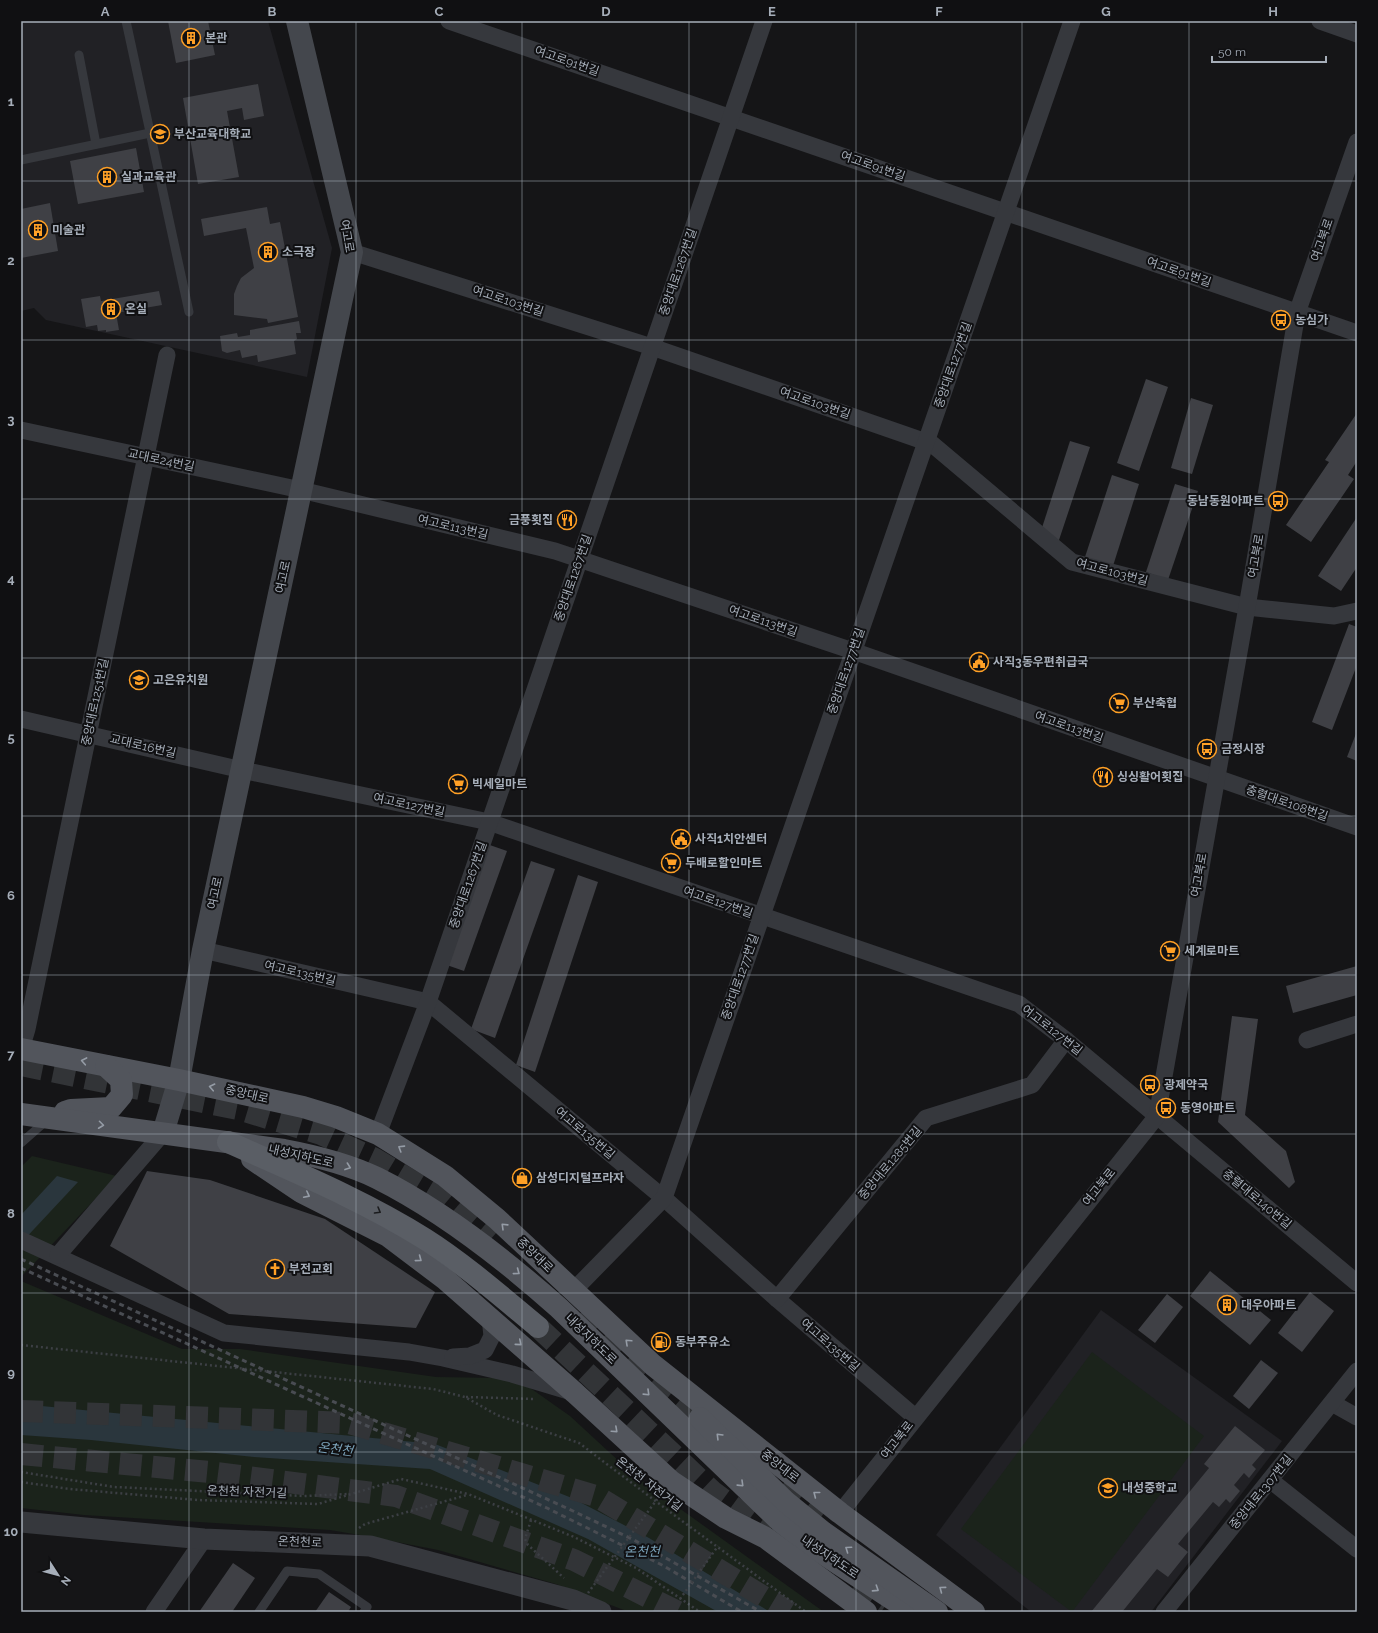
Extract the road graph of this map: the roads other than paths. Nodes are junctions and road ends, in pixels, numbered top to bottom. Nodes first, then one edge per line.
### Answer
1 (126, 21) edge
2 (297, 21) edge
3 (449, 21) edge
4 (764, 21) edge
5 (1072, 21) edge
6 (1320, 21) edge
7 (469, 24) edge
8 (1357, 34) edge
9 (79, 55) dead end
10 (731, 117) junction
11 (150, 133) junction
12 (1357, 142) edge
13 (96, 144) junction
14 (21, 160) edge
15 (1006, 212) junction
16 (352, 252) junction
17 (189, 312) dead end
18 (1297, 313) junction
19 (1357, 333) edge
20 (652, 347) junction
21 (167, 355) dead end
22 (21, 430) edge
23 (926, 441) junction
24 (146, 456) junction
25 (301, 490) junction
26 (579, 559) junction
27 (1247, 607) junction
28 (1357, 610) edge
29 (853, 651) junction
30 (21, 719) edge
31 (88, 733) junction
32 (242, 770) junction
33 (1217, 778) junction
34 (489, 822) junction
35 (1357, 827) edge
36 (761, 917) junction
37 (203, 950) junction
38 (428, 1002) junction
39 (1357, 1024) edge
40 (1066, 1040) junction
41 (1307, 1040) dead end
42 (21, 1049) edge
43 (106, 1066) junction
44 (179, 1080) junction
45 (21, 1114) edge
46 (1157, 1116) junction
47 (49, 1119) junction
48 (163, 1133) junction
49 (378, 1134) junction
50 (228, 1142) junction
51 (21, 1143) edge
52 (664, 1198) junction
53 (21, 1240) edge
54 (58, 1256) junction
55 (1357, 1282) edge
56 (573, 1292) junction
57 (777, 1299) junction
58 (490, 1318) junction
59 (538, 1327) tunnel mouth
60 (443, 1358) junction
61 (653, 1365) junction
62 (1357, 1371) edge
63 (575, 1393) junction
64 (1332, 1403) junction
65 (915, 1417) junction
66 (1357, 1418) edge
67 (1270, 1480) junction
68 (840, 1513) junction
69 (21, 1522) edge
70 (204, 1539) junction
71 (1357, 1549) edge
72 (576, 1602) edge
73 (1168, 1611) edge
74 (154, 1612) edge
75 (259, 1612) edge
76 (364, 1612) edge
77 (601, 1612) edge
78 (866, 1612) edge
79 (912, 1612) edge
80 (937, 1612) edge
81 (974, 1612) edge

1 - 11 lane
2 - 16 main road, 여고로
3 - 7 street, 여고로91번길
4 - 10 street, 중앙대로1267번길
5 - 15 street, 중앙대로1277번길
6 - 8 street
7 - 10 street, 여고로91번길
9 - 13 lane
10 - 15 street, 여고로91번길
10 - 20 street, 중앙대로1267번길
11 - 13 lane
11 - 17 lane
12 - 18 street, 여고북로
13 - 14 lane
15 - 18 street, 여고로91번길
15 - 23 street, 중앙대로1277번길
16 - 20 street, 여고로103번길
16 - 25 main road, 여고로
18 - 19 street, 여고로91번길
18 - 27 street, 여고북로
20 - 23 street, 여고로103번길
20 - 26 street, 중앙대로1267번길
21 - 24 street, 중앙대로1251번길
22 - 24 street, 교대로24번길
23 - 27 street, 여고로103번길
23 - 29 street, 중앙대로1277번길
24 - 25 street, 교대로24번길
24 - 31 street, 중앙대로1251번길
25 - 26 street, 여고로113번길
25 - 32 main road, 여고로
26 - 29 street, 여고로113번길
26 - 34 street, 중앙대로1267번길
27 - 28 street, 여고로103번길
27 - 33 street, 여고북로
29 - 33 street, 여고로113번길
29 - 36 street, 중앙대로1277번길
30 - 31 street, 교대로16번길
31 - 32 street, 교대로16번길
31 - 42 street, 중앙대로1251번길
32 - 34 street, 여고로127번길
32 - 37 main road, 여고로
33 - 35 street, 충렬대로108번길
33 - 46 street, 여고북로
34 - 36 street, 여고로127번길
34 - 38 street, 중앙대로1267번길
36 - 40 street, 여고로127번길
36 - 52 street, 중앙대로1277번길
37 - 38 street, 여고로135번길
37 - 44 main road, 여고로
38 - 49 street, 중앙대로1267번길
38 - 52 street, 여고로135번길
39 - 41 street
40 - 46 street, 여고로127번길
40 - 57 street, 중앙대로1285번길
43 -> 42 main road, 중앙대로
43 - 44 main road, 중앙대로
43 - 47 main road
44 - 48 main road, 여고로
49 -> 44 main road, 중앙대로
45 - 47 main road
46 - 55 street, 충렬대로140번길
46 - 65 street, 여고북로
47 -> 48 main road
47 - 51 lane
48 - 50 main road
48 - 54 street
56 -> 49 main road, 중앙대로
50 -> 58 main road
50 -> 59 highway
50 -> 79 main road, 내성지하도로
52 - 56 street, 중앙대로1277번길
52 - 57 street, 여고로135번길
53 - 54 street
54 - 60 street
61 -> 56 main road, 중앙대로
57 - 65 street, 여고로135번길
58 - 60 street
58 -> 63 main road
60 - 63 street
68 -> 61 main road, 중앙대로
80 -> 61 main road, 내성지하도로
62 - 64 street, 중앙대로1307번길
63 -> 78 main road
64 - 66 street
64 - 67 street, 중앙대로1307번길
65 - 68 street, 여고북로
67 - 71 street
67 - 73 street, 중앙대로1307번길
81 -> 68 main road, 중앙대로
69 - 70 street, 온천천로
70 - 72 street, 온천천로
70 - 74 street
72 - 77 street, 온천천로
75 - 76 lane

